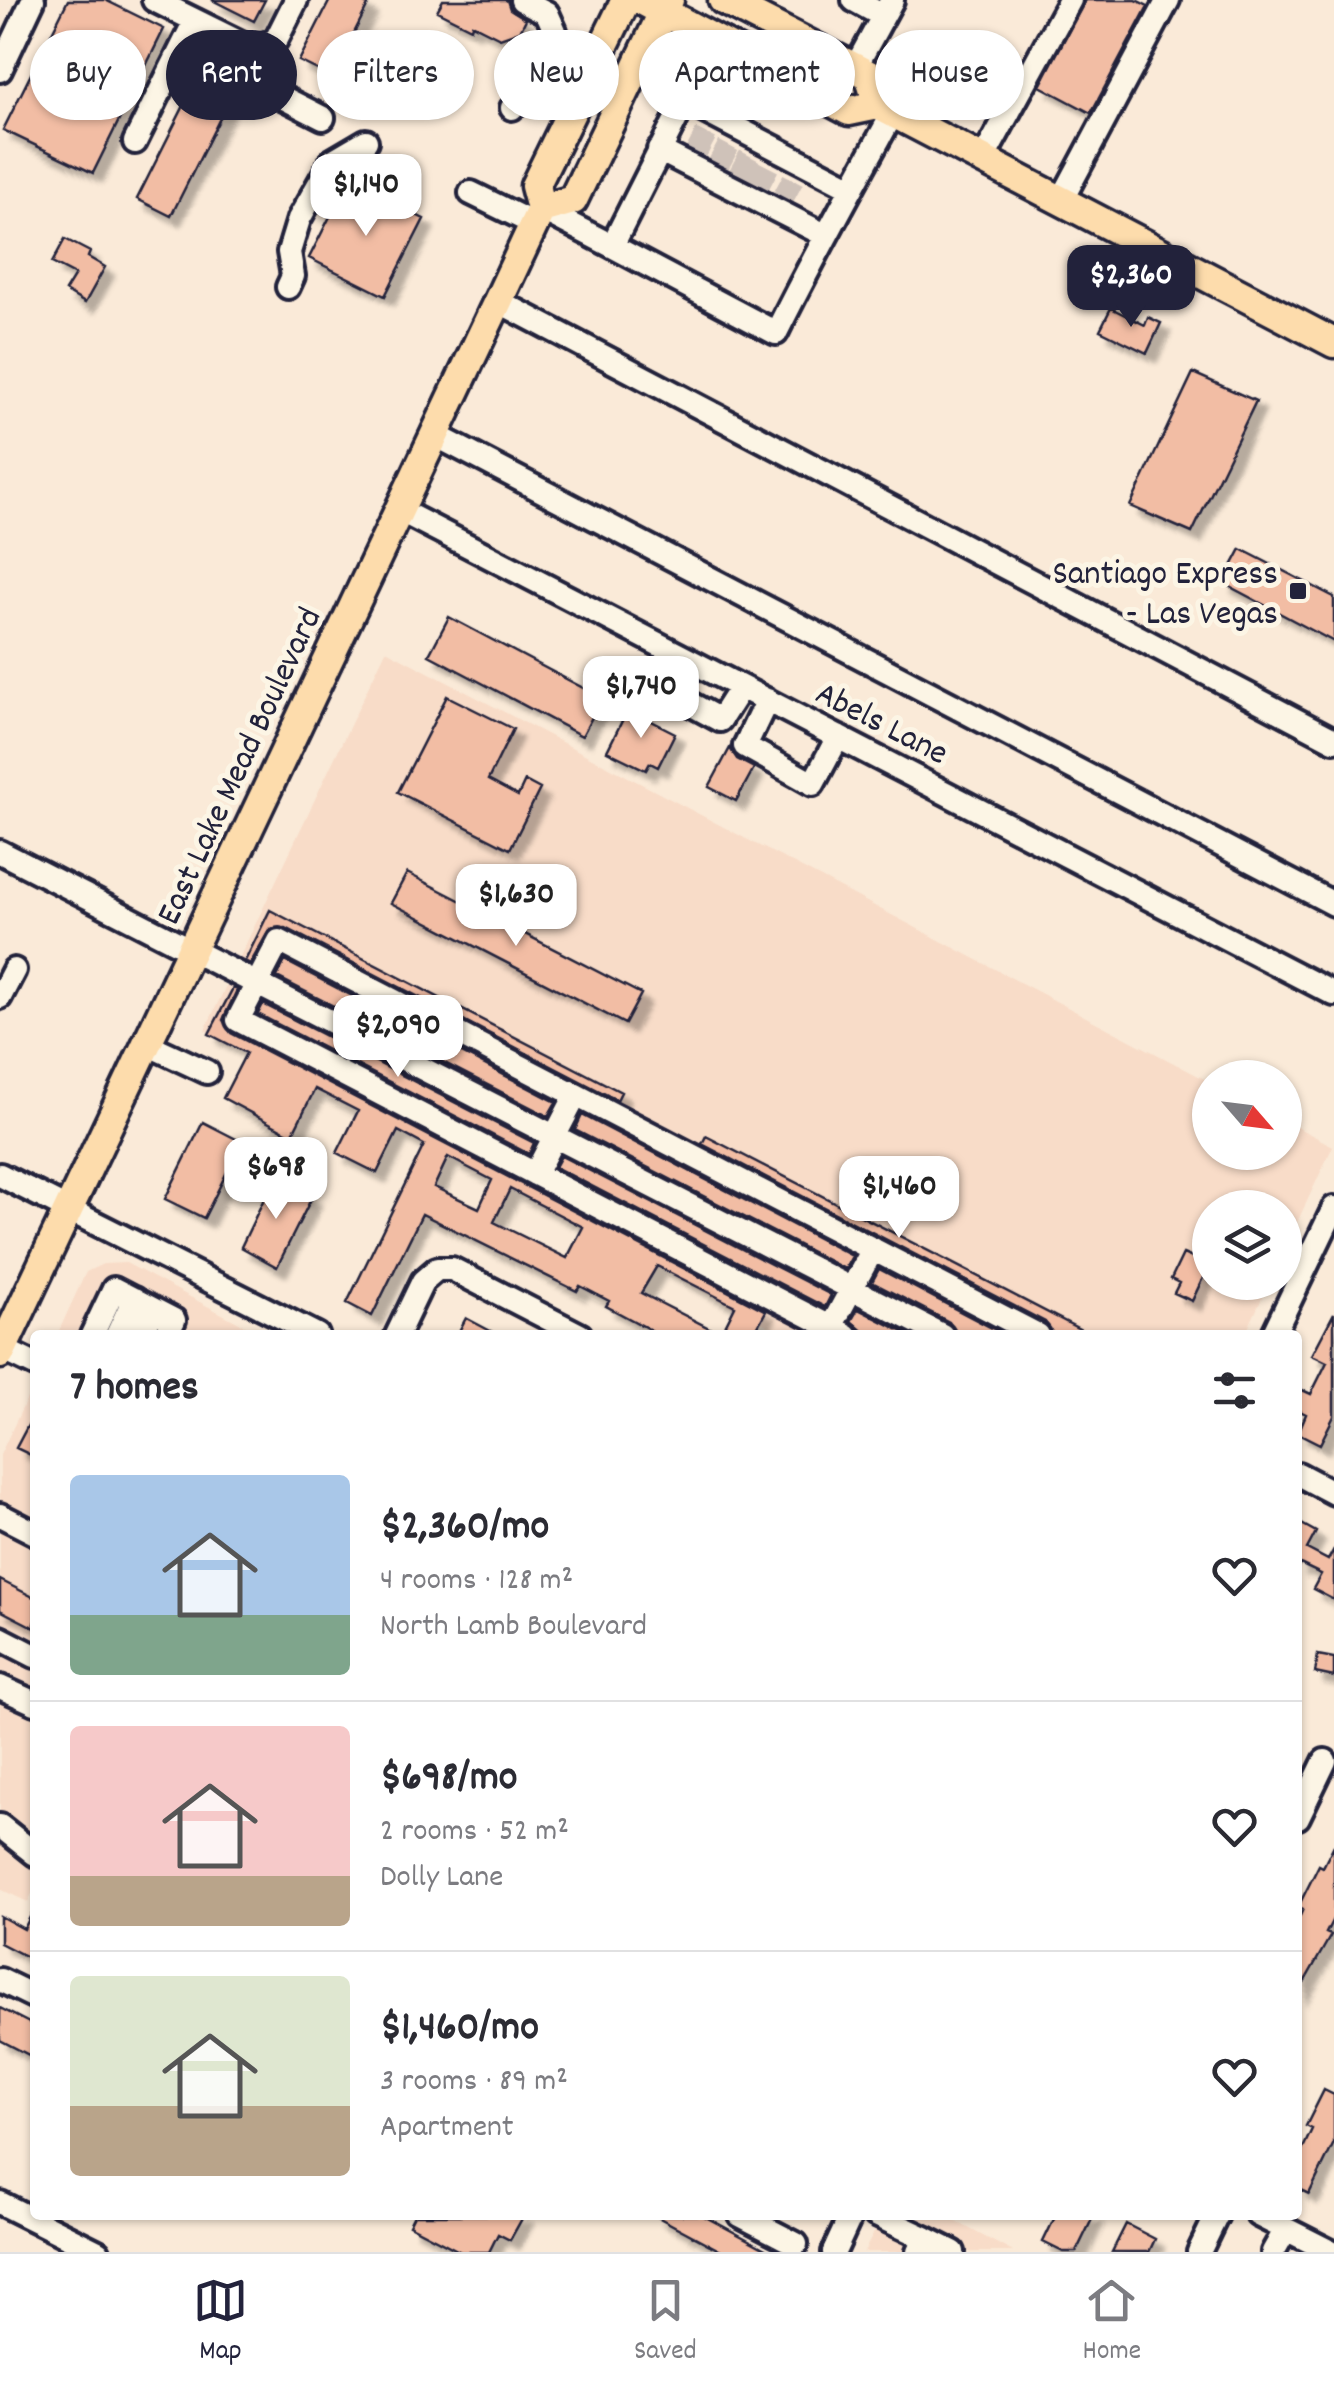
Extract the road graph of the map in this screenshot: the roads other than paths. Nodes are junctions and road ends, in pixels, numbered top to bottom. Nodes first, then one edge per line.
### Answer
1 (33, 0) edge
2 (154, 0) edge
3 (296, 0) edge
4 (522, 0) edge
5 (626, 0) edge
6 (723, 0) edge
7 (854, 0) edge
8 (1070, 0) edge
9 (1168, 0) edge
10 (658, 4) edge
11 (887, 8) edge
12 (195, 21) junction
13 (213, 30) edge
14 (281, 30) edge
15 (555, 30) edge
16 (781, 30) edge
17 (855, 68) joint
18 (0, 70) edge
19 (875, 88) edge
20 (875, 110) edge
21 (880, 120) edge
22 (906, 120) edge
23 (366, 141) dead end
24 (135, 142) dead end
25 (702, 142) junction
26 (659, 150) junction
27 (982, 161) junction
28 (744, 164) junction
29 (788, 187) junction
30 (852, 188) junction
31 (471, 192) dead end
32 (1061, 201) junction
33 (537, 216) junction
34 (826, 234) junction
35 (612, 246) junction
36 (288, 287) dead end
37 (498, 302) junction
38 (1334, 343) edge
39 (435, 435) junction
40 (399, 510) junction
41 (641, 678) dead end
42 (740, 686) junction
43 (767, 700) junction
44 (838, 737) junction
45 (1334, 740) edge
46 (0, 852) edge
47 (1334, 904) edge
48 (192, 948) junction
49 (14, 970) dead end
50 (258, 982) junction
51 (1334, 994) edge
52 (0, 997) edge
53 (147, 1044) junction
54 (207, 1072) dead end
55 (576, 1095) junction
56 (555, 1136) junction
57 (535, 1174) junction
58 (0, 1175) edge
59 (69, 1208) junction
60 (1334, 1208) edge
61 (1326, 1243) edge
62 (873, 1250) junction
63 (852, 1288) junction
64 (144, 1304) junction
65 (94, 1330) edge
66 (121, 1330) edge
67 (141, 1330) edge
68 (169, 1330) edge
69 (307, 1330) edge
70 (399, 1330) edge
71 (570, 1330) edge
72 (836, 1330) edge
73 (838, 1330) edge
74 (932, 1330) edge
75 (1028, 1330) edge
76 (1276, 1330) edge
77 (1, 1351) edge
78 (30, 1363) edge
79 (1302, 1476) edge
80 (1334, 1493) edge
81 (0, 1515) edge
82 (30, 1530) edge
83 (0, 1638) edge
84 (30, 1653) edge
85 (1, 1689) edge
86 (30, 1702) edge
87 (1325, 1761) dead end
88 (1302, 1808) edge
89 (0, 1826) edge
90 (30, 1850) edge
91 (0, 1980) edge
92 (30, 1995) edge
93 (0, 2204) edge
94 (30, 2219) edge
95 (33, 2220) edge
96 (750, 2220) edge
97 (850, 2220) edge
98 (884, 2220) edge
99 (1215, 2220) edge
100 (1268, 2220) edge
101 (1286, 2229) junction
102 (796, 2244) dead end
103 (921, 2245) edge
104 (1333, 2251) edge
105 (98, 2252) edge
106 (834, 2252) edge
107 (953, 2252) edge
108 (1199, 2252) edge
109 (1273, 2252) edge

1 - 18 street
2 - 12 street
3 - 14 street
4 - 15 street
5 - 33 main road, East Lake Mead Boulevard
6 - 16 main road
7 - 11 street
8 - 27 street
9 - 32 street
10 - 20 main road
10 - 33 main road
11 - 17 street
12 - 13 street
12 - 24 street
17 - 19 main road
21 - 30 street
22 - 27 main road
23 - 36 street
25 - 26 street
25 - 26 street
25 - 28 street
25 - 28 street
26 - 35 street
27 - 32 main road
28 - 29 street
28 - 29 street
29 - 30 street
29 - 34 street
30 - 34 street
31 - 33 street
32 - 38 main road
33 - 35 street
33 - 37 main road, East Lake Mead Boulevard
34 - 35 street
37 - 39 main road, East Lake Mead Boulevard
37 - 45 street
39 - 40 main road, East Lake Mead Boulevard
39 - 47 street
40 - 42 street, Abels Lane
40 - 48 main road, East Lake Mead Boulevard
41 - 42 street
42 - 43 street, Abels Lane
43 - 44 street, Abels Lane
43 - 44 street
44 - 51 street, Abels Lane
46 - 48 street
48 - 50 street
48 - 53 main road, East Lake Mead Boulevard
49 - 52 street
50 - 55 street
50 - 56 street
50 - 57 street
53 - 54 street
53 - 59 main road, East Lake Mead Boulevard
55 - 56 street
55 - 62 street
56 - 57 street
56 - 63 street
57 - 72 street
58 - 59 street
59 - 69 street
59 - 77 main road, East Lake Mead Boulevard
60 - 61 street
61 - 76 street
62 - 63 street
62 - 75 street
63 - 73 street
63 - 74 street
64 - 65 street
64 - 66 street
64 - 67 street
64 - 68 street
70 - 71 street
77 - 78 street
79 - 80 street
81 - 82 street
83 - 84 street
85 - 86 street
87 - 88 street
89 - 90 street
91 - 92 street
93 - 94 street
95 - 105 street
96 - 102 street
97 - 106 street
98 - 103 street
99 - 108 street
100 - 101 street
101 - 104 street
101 - 109 street
103 - 107 street

